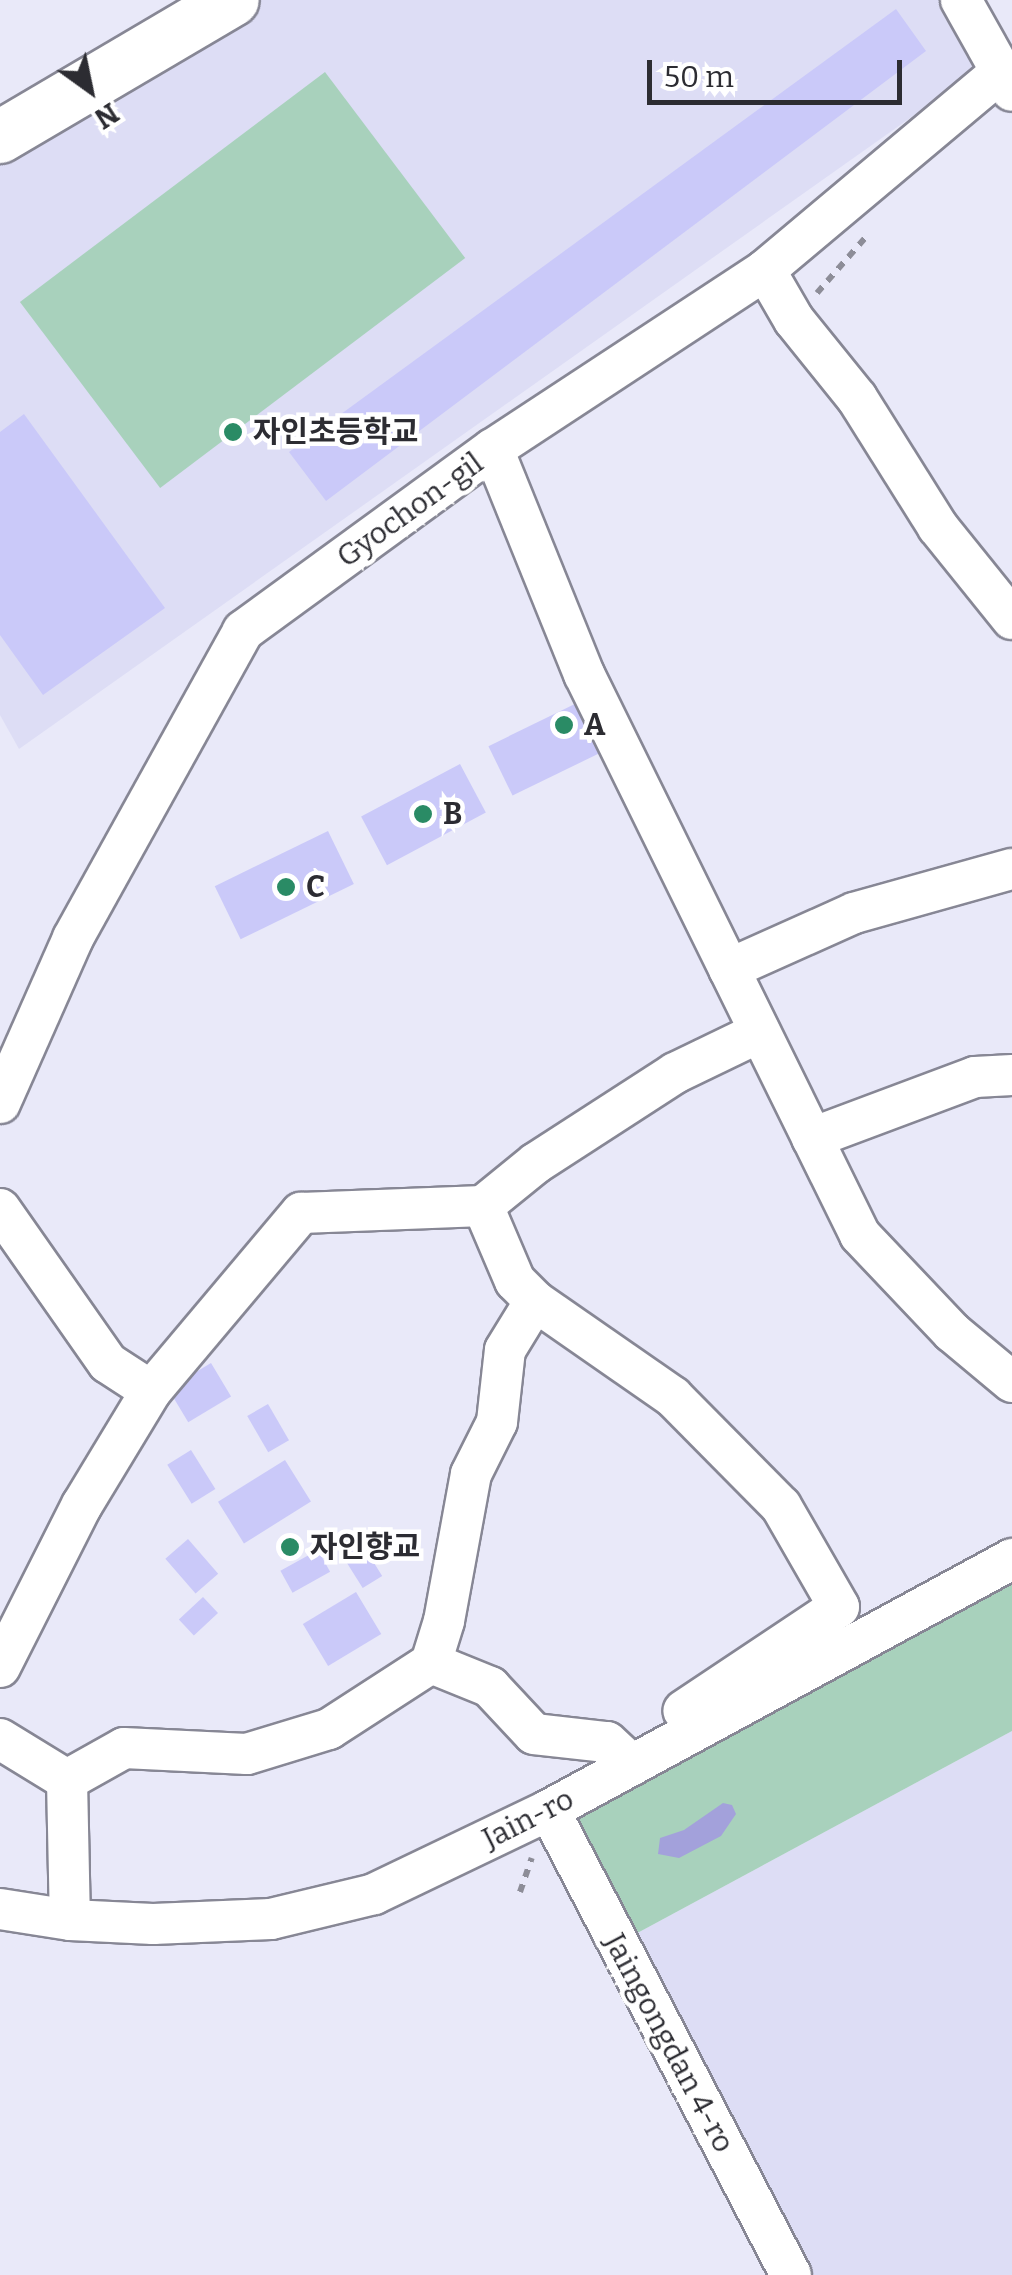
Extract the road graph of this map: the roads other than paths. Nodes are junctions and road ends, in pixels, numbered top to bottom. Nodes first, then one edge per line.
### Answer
1 (233, 0) edge
2 (960, 0) edge
3 (1009, 78) edge
4 (0, 137) edge
5 (765, 270) junction
6 (493, 449) junction
7 (1012, 619) edge
8 (1012, 869) edge
9 (729, 969) junction
10 (760, 1032) junction
11 (1012, 1075) edge
12 (0, 1103) edge
13 (812, 1138) junction
14 (483, 1206) junction
15 (0, 1209) edge
16 (535, 1302) junction
17 (1012, 1382) edge
18 (151, 1391) junction
19 (1012, 1559) edge
20 (431, 1663) junction
21 (0, 1668) edge
22 (0, 1739) edge
23 (626, 1759) junction
24 (67, 1780) junction
25 (549, 1810) junction
26 (0, 1908) edge
27 (70, 1920) junction
28 (791, 2275) edge

1 - 4 main road
2 - 3 street
3 - 5 street, Gyochon-gil
5 - 6 street, Gyochon-gil
5 - 7 street
6 - 9 street
6 - 12 street, Gyochon-gil
8 - 9 street
9 - 10 street
10 - 13 street
10 - 14 street
11 - 13 street
13 - 17 street
14 - 16 street
14 - 18 street
15 - 18 street
16 - 20 street
16 - 23 street
18 - 21 street
19 - 23 street, Jain-ro
20 - 23 street
20 - 24 street
22 - 24 street
23 - 25 street, Jain-ro
24 - 27 street
25 - 27 street, Jain-ro
25 - 28 street, Jaingongdan 4-ro
26 - 27 street, Jain-ro

